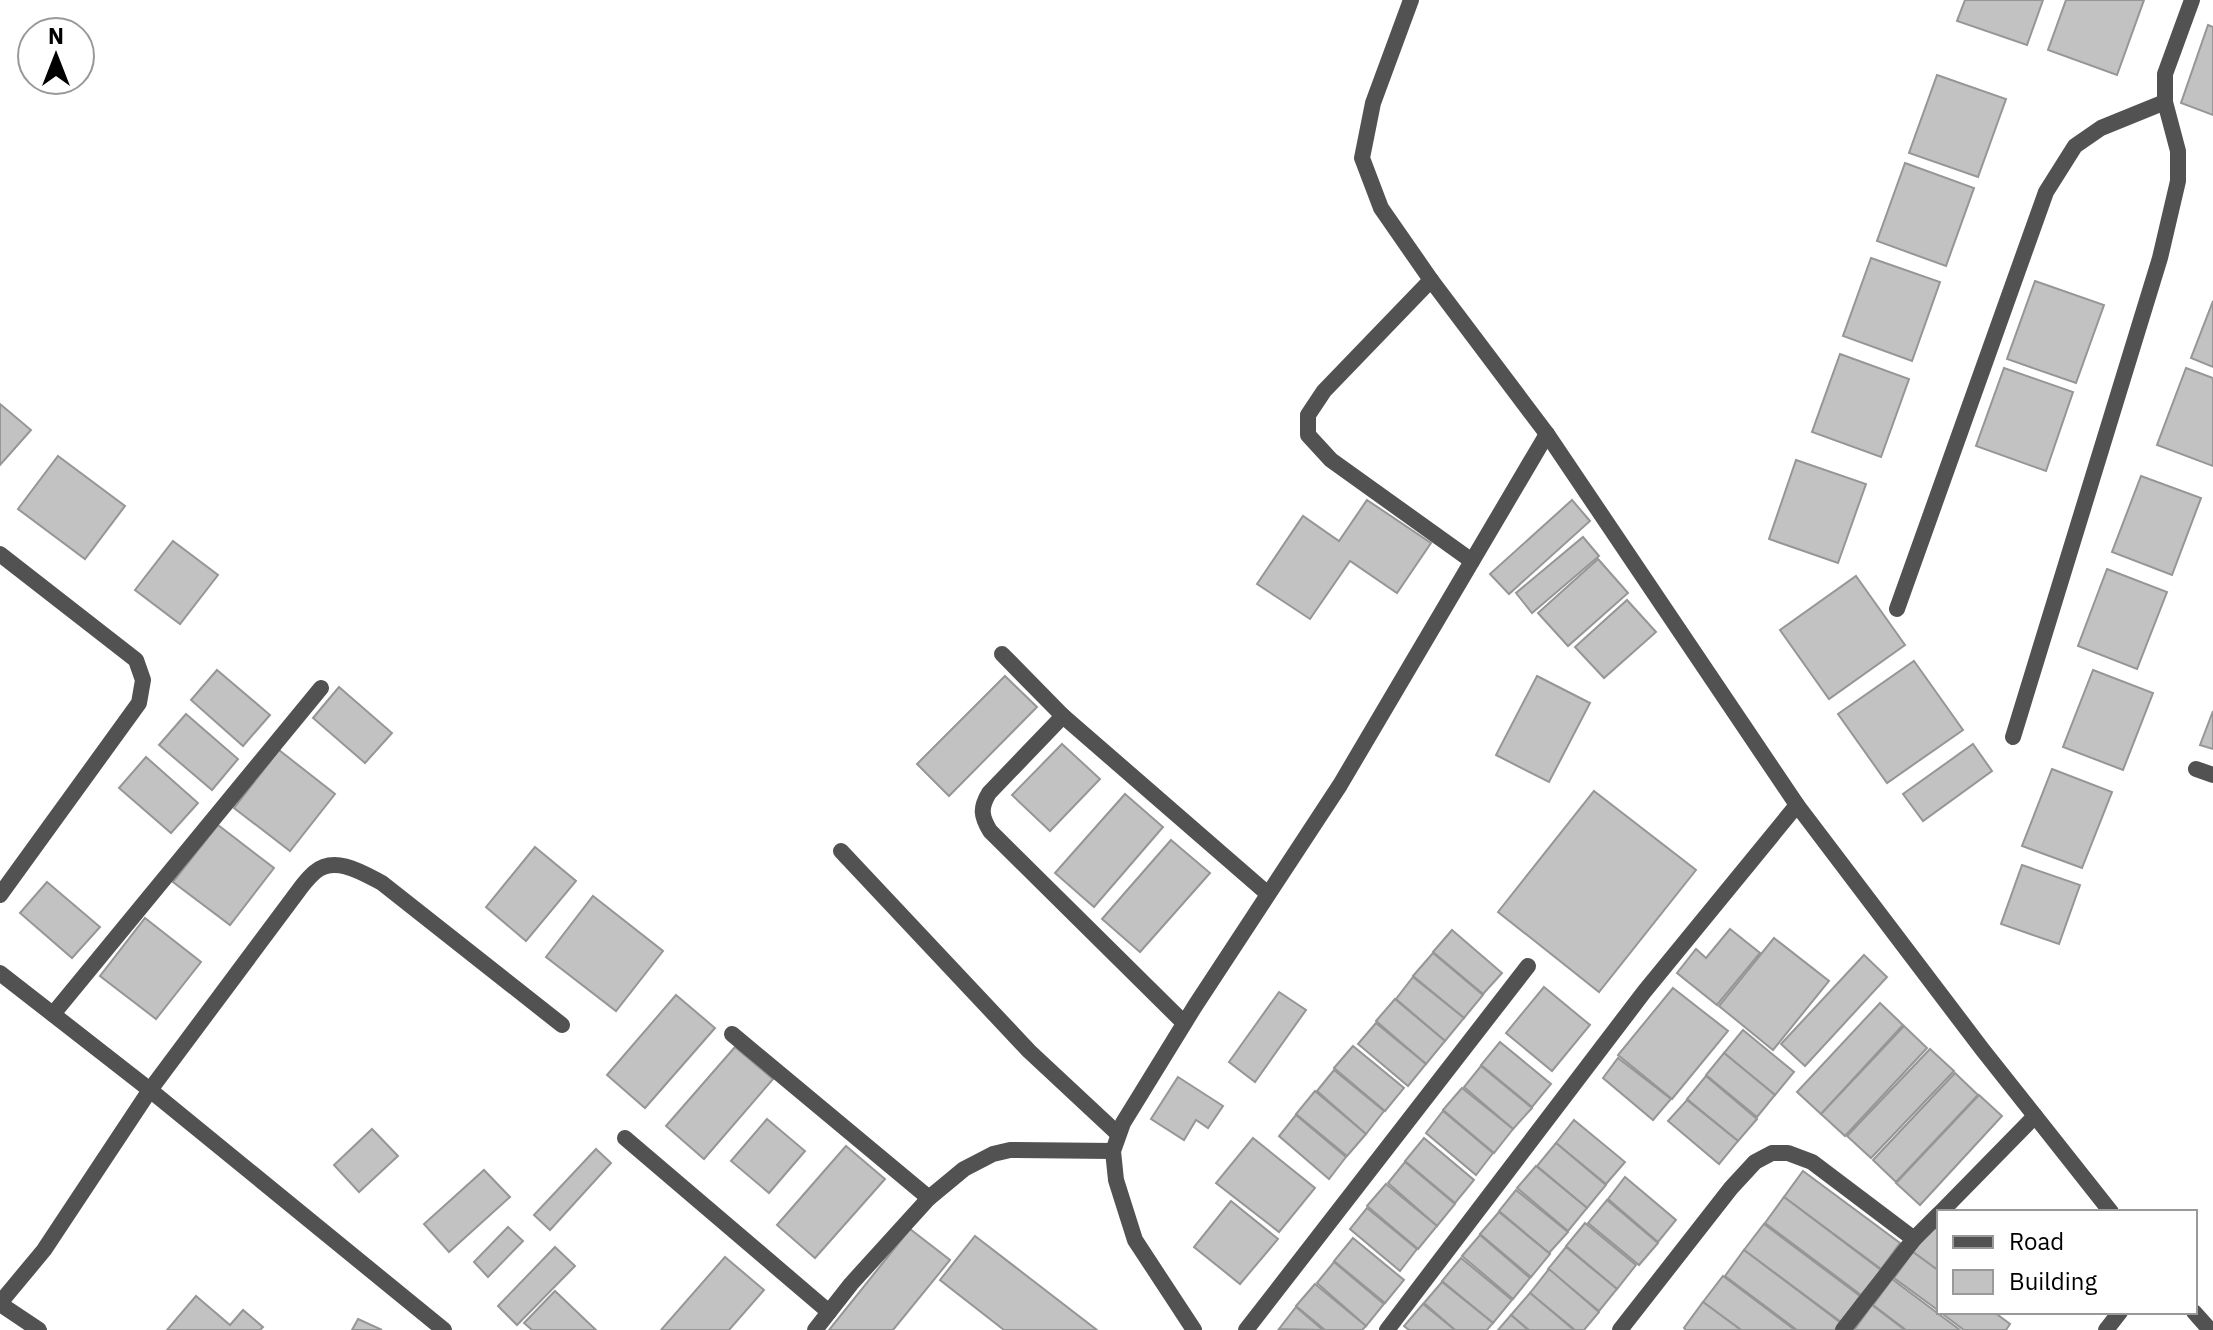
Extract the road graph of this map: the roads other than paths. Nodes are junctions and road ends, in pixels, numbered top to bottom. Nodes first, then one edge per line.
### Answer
1 (1411, 0) edge
2 (2192, 0) edge
3 (2165, 102) junction
4 (1431, 280) junction
5 (1547, 434) junction
6 (0, 554) edge
7 (1472, 561) junction
8 (1897, 609) dead end
9 (1002, 654) dead end
10 (321, 688) dead end
11 (1063, 716) junction
12 (2013, 737) dead end
13 (2196, 769) dead end
14 (2213, 775) edge
15 (1797, 805) junction
16 (841, 851) dead end
17 (1268, 894) junction
18 (0, 895) edge
19 (1528, 966) dead end
20 (0, 973) edge
21 (53, 1014) junction
22 (1184, 1023) junction
23 (562, 1025) dead end
24 (732, 1034) dead end
25 (150, 1090) junction
26 (2035, 1116) junction
27 (1118, 1134) junction
28 (625, 1138) dead end
29 (1113, 1151) junction
30 (929, 1198) junction
31 (1943, 1210) edge
32 (2109, 1210) edge
33 (1937, 1216) edge
34 (1914, 1239) junction
35 (0, 1304) edge
36 (829, 1312) junction
37 (2118, 1314) edge
38 (2196, 1314) edge
39 (39, 1330) edge
40 (444, 1330) edge
41 (815, 1330) edge
42 (1194, 1330) edge
43 (1246, 1330) edge
44 (1387, 1330) edge
45 (1620, 1330) edge
46 (1843, 1330) edge
47 (2106, 1330) edge
48 (2210, 1330) edge

1 - 4 street
2 - 3 street
3 - 8 street
3 - 12 street
4 - 5 street
4 - 7 street
5 - 7 street
5 - 15 street
6 - 18 street
7 - 17 street
9 - 11 street
10 - 21 street
11 - 17 street
11 - 22 street
13 - 14 street
15 - 26 street
15 - 44 street
16 - 27 street
17 - 22 street
19 - 43 street
20 - 21 street
21 - 25 street
22 - 27 street
23 - 25 street
24 - 30 street
25 - 35 street
25 - 40 street
26 - 31 street
26 - 32 street
27 - 29 street
28 - 36 street
29 - 30 street
29 - 42 street
30 - 36 street
33 - 34 street
34 - 45 street
34 - 46 street
35 - 39 street
36 - 41 street
37 - 47 street
38 - 48 street

